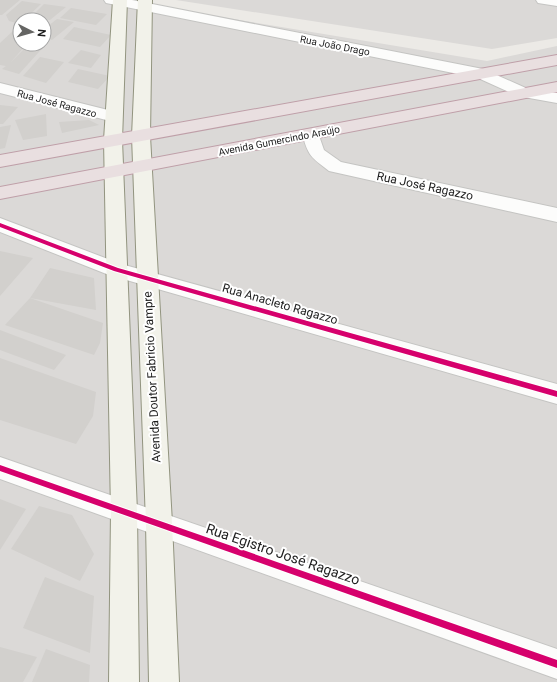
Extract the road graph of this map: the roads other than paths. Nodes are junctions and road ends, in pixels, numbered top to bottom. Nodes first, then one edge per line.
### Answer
1 (543, 0) edge
2 (117, 1) edge
3 (557, 2) edge
4 (145, 4) edge
5 (557, 60) edge
6 (483, 74) junction
7 (557, 87) edge
8 (0, 88) edge
9 (524, 93) junction
10 (557, 98) edge
11 (114, 117) junction
12 (311, 134) junction
13 (140, 136) junction
14 (113, 140) junction
15 (0, 161) edge
16 (142, 166) junction
17 (114, 172) junction
18 (0, 193) edge
19 (557, 215) edge
20 (0, 225) edge
21 (116, 270) junction
22 (147, 278) junction
23 (557, 394) edge
24 (0, 468) edge
25 (124, 512) junction
26 (159, 523) junction
27 (557, 664) edge
28 (124, 682) edge
29 (164, 682) edge

1 - 3 street
2 - 4 street, Rua João Drago
2 - 11 main road
4 - 6 street, Rua João Drago
4 - 13 main road, Avenida Doutor Fabricio Vampre
5 - 6 highway
6 - 9 street, Rua João Drago
6 - 13 highway
7 - 9 highway, Avenida Gumercindo Araújo
8 - 11 street, Rua José Ragazzo
9 - 10 street, Rua João Drago
9 - 12 highway, Avenida Gumercindo Araújo
11 - 14 main road
12 - 16 highway, Avenida Gumercindo Araújo
12 - 19 street, Rua José Ragazzo
13 - 14 highway
13 - 16 main road, Avenida Doutor Fabricio Vampre
14 - 15 highway
14 - 17 main road
16 - 17 highway, Avenida Gumercindo Araújo
16 - 22 main road, Avenida Doutor Fabricio Vampre
17 - 18 highway, Avenida Gumercindo Araújo
17 - 21 main road
20 - 21 street, Rua Anacleto Ragazzo
21 - 22 street, Rua Anacleto Ragazzo
21 - 25 main road
22 - 23 street, Rua Anacleto Ragazzo
22 - 26 main road, Avenida Doutor Fabricio Vampre
24 - 25 street, Rua Egistro José Ragazzo
25 - 26 street, Rua Egistro José Ragazzo
25 - 28 main road
26 - 27 street, Rua Egistro José Ragazzo
26 - 29 main road, Avenida Doutor Fabricio Vampre

